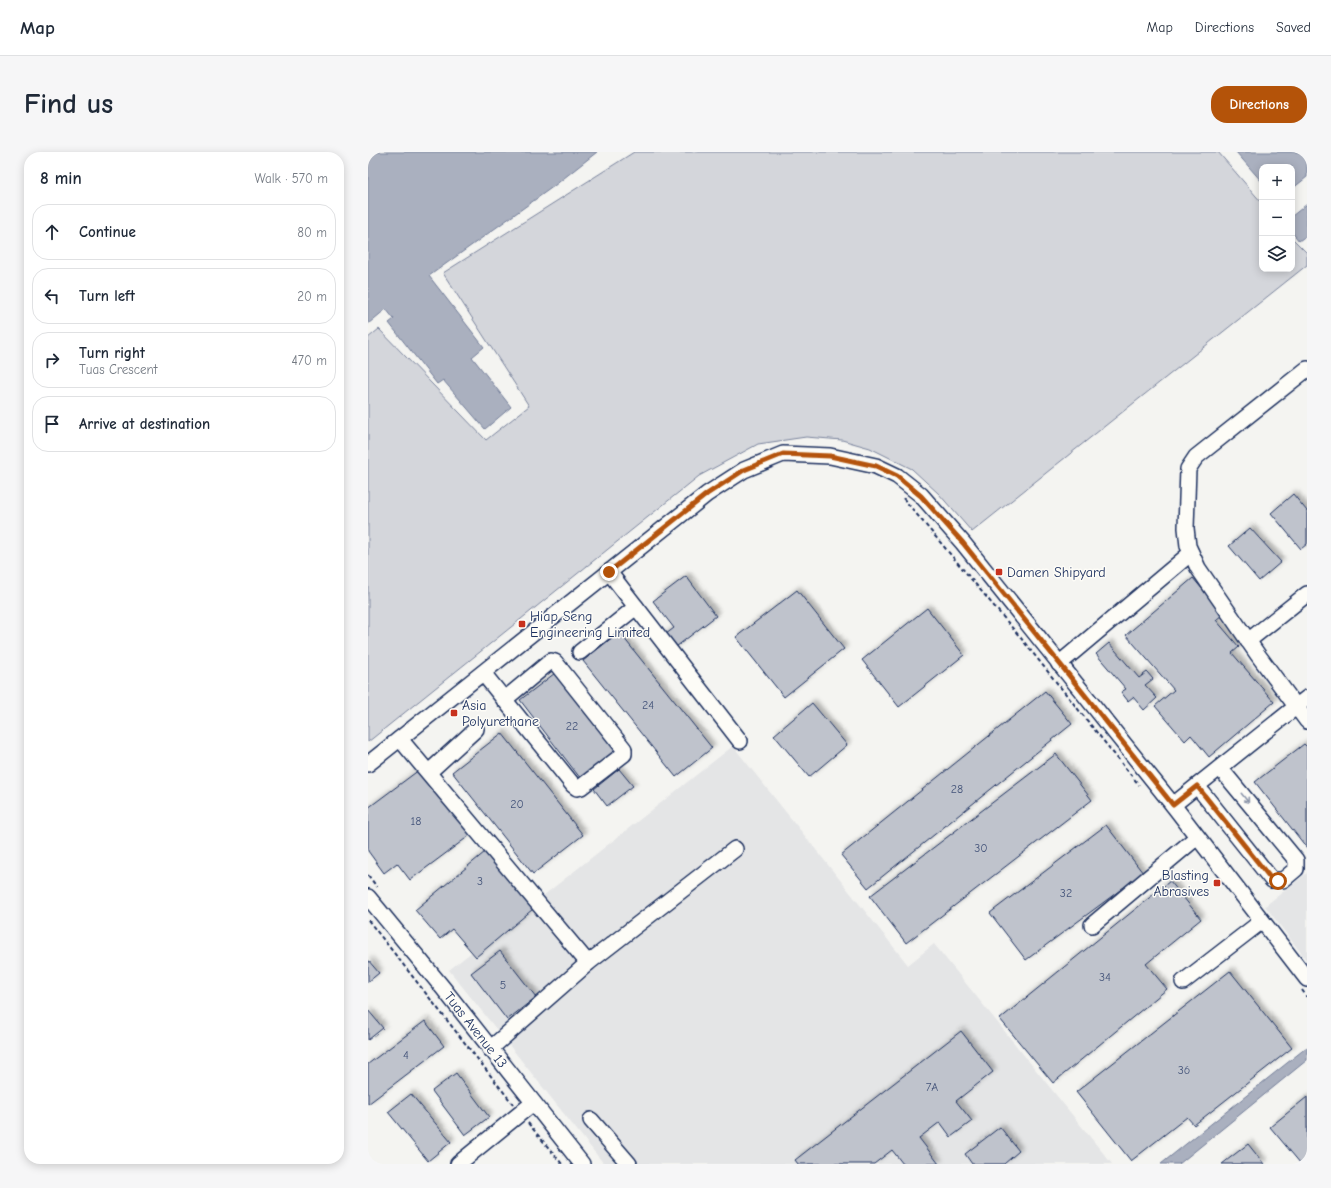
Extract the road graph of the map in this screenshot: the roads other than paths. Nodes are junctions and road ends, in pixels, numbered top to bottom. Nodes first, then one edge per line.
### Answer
1 (1307, 368) edge
2 (1191, 553) junction
3 (609, 572) junction
4 (1307, 594) edge
5 (636, 607) junction
6 (1248, 641) junction
7 (580, 652) dead end
8 (1059, 664) junction
9 (475, 675) junction
10 (504, 700) junction
11 (1301, 702) edge
12 (1307, 721) edge
13 (476, 729) dead end
14 (400, 739) junction
15 (740, 741) dead end
16 (368, 764) edge
17 (1220, 768) junction
18 (428, 772) junction
19 (1197, 786) junction
20 (1173, 805) junction
21 (1197, 837) junction
22 (735, 849) dead end
23 (368, 897) edge
24 (1262, 920) junction
25 (1092, 925) dead end
26 (588, 963) junction
27 (1182, 982) dead end
28 (1302, 982) edge
29 (490, 1049) junction
30 (533, 1103) junction
31 (591, 1120) dead end
32 (458, 1164) edge
33 (582, 1164) edge
34 (629, 1164) edge

1 - 2 street
2 - 6 street
2 - 8 street
3 - 5 street
3 - 8 street
3 - 9 street
4 - 6 street
5 - 7 street
5 - 15 street
6 - 11 street
8 - 20 street
9 - 10 street
9 - 14 street
10 - 10 street
11 - 12 street
11 - 17 street
13 - 18 street
14 - 16 street
14 - 18 street
17 - 19 street
17 -> 19 street
18 - 26 street
19 - 20 street
20 - 21 street
21 - 24 street
21 - 25 street
22 - 26 street
23 - 29 street, Tuas Avenue 13
24 - 27 street
24 - 28 street
26 - 29 street
29 - 30 street, Tuas Avenue 13
30 - 32 street
30 - 33 street, Tuas Avenue 13
31 - 34 street

